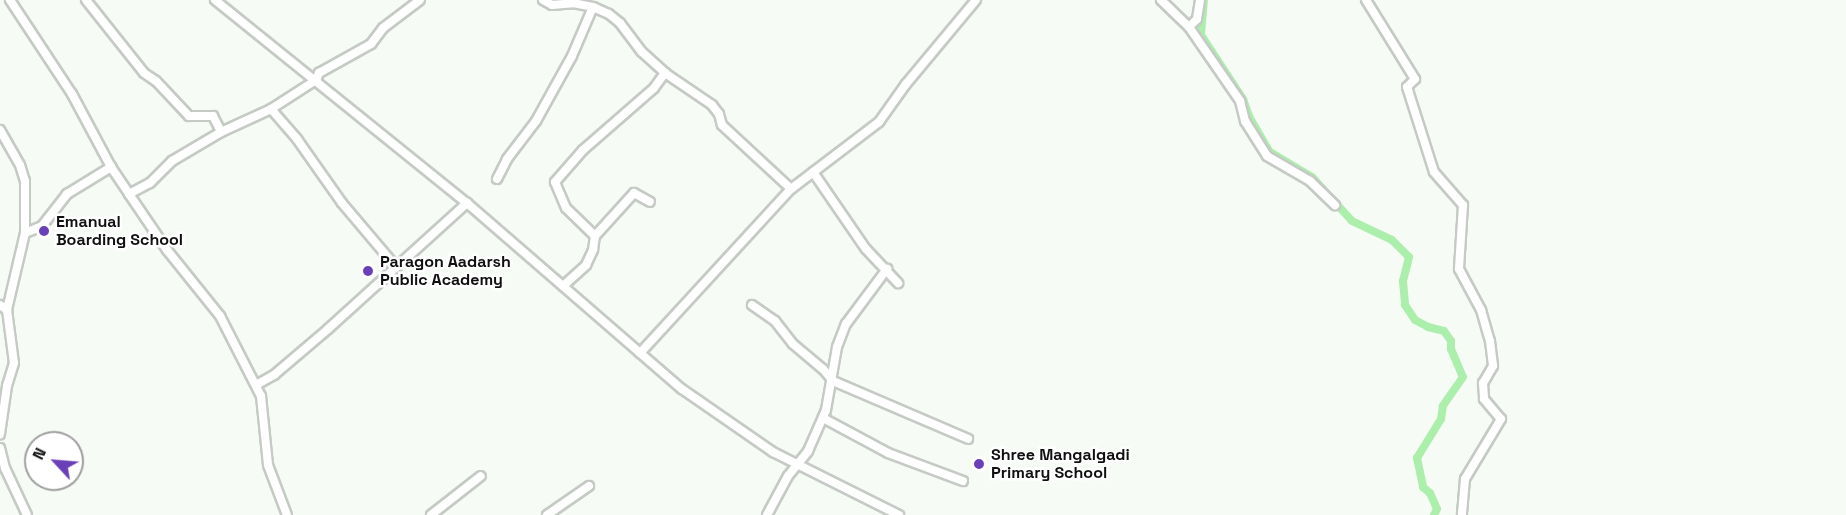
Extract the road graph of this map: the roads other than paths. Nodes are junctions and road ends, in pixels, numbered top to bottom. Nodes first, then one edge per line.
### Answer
1 (10, 0) edge
2 (86, 0) edge
3 (215, 0) edge
4 (420, 0) edge
5 (543, 0) edge
6 (975, 0) edge
7 (1161, 0) edge
8 (1200, 0) edge
9 (1366, 0) edge
10 (593, 7) junction
11 (1189, 27) junction
12 (665, 73) junction
13 (316, 80) junction
14 (271, 109) junction
15 (0, 130) edge
16 (221, 132) junction
17 (111, 167) junction
18 (813, 172) junction
19 (497, 179) dead end
20 (791, 189) junction
21 (129, 194) junction
22 (650, 202) dead end
23 (467, 203) junction
24 (1335, 206) dead end
25 (25, 232) junction
26 (595, 236) junction
27 (396, 267) junction
28 (886, 269) junction
29 (898, 282) dead end
30 (563, 286) junction
31 (0, 305) edge
32 (752, 305) dead end
33 (7, 310) junction
34 (640, 353) junction
35 (833, 381) junction
36 (256, 385) junction
37 (823, 418) junction
38 (0, 434) edge
39 (968, 439) dead end
40 (0, 448) edge
41 (798, 465) junction
42 (481, 476) dead end
43 (963, 481) dead end
44 (588, 486) dead end
45 (27, 515) edge
46 (287, 515) edge
47 (431, 515) edge
48 (549, 515) edge
49 (767, 515) edge
50 (898, 515) edge
51 (1462, 515) edge

1 - 17 street
2 - 16 street
3 - 13 street
4 - 13 street
5 - 10 street
6 - 18 street
7 - 11 street
8 - 11 street
9 - 51 street
10 - 12 street
10 - 19 street
11 - 24 street
12 - 20 street
12 - 26 street
13 - 14 street
13 - 23 street
14 - 16 street
14 - 27 street
15 - 25 street
16 - 21 street
17 - 21 street
17 - 25 street
18 - 20 street
18 - 28 street
20 - 34 street
21 - 36 street
22 - 26 street
23 - 27 street
23 - 30 street
25 - 33 street
26 - 30 street
27 - 36 street
28 - 29 street
28 - 35 street
30 - 34 street
31 - 33 street
32 - 35 street
33 - 38 street
34 - 41 street
35 - 37 street
35 - 39 street
36 - 46 street
37 - 41 street
37 - 43 street
40 - 45 street
41 - 49 street
41 - 50 street
42 - 47 street
44 - 48 street

